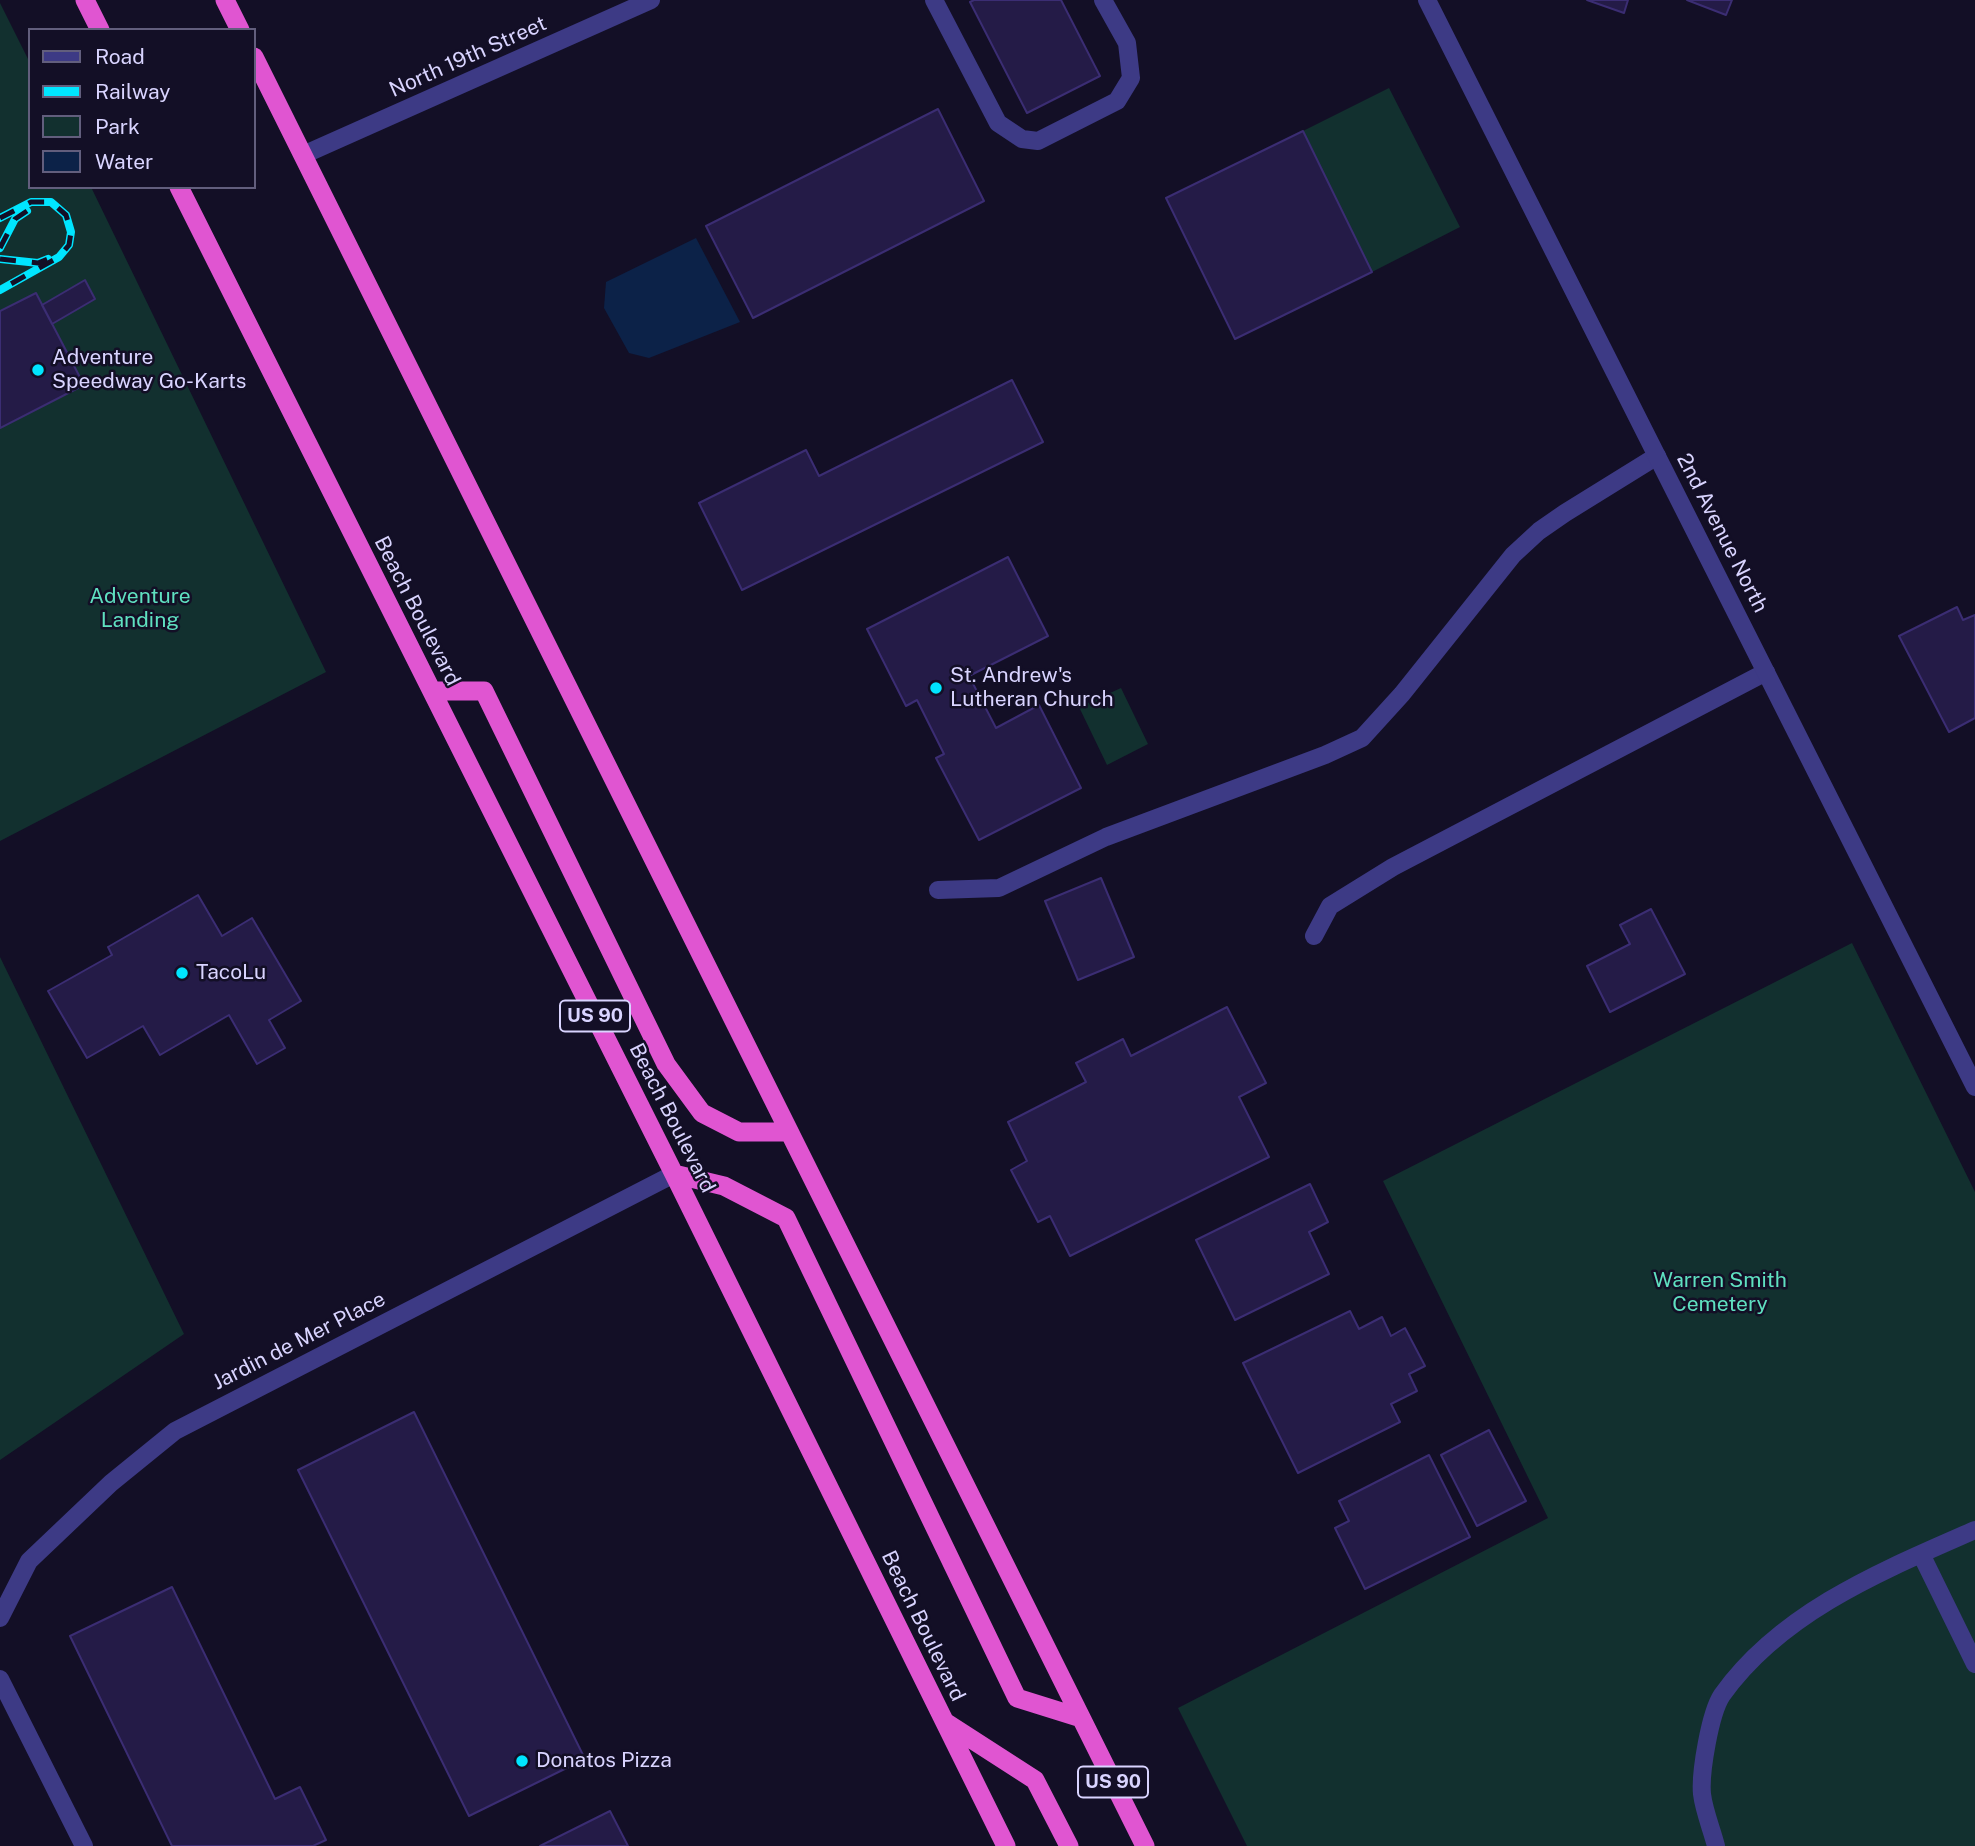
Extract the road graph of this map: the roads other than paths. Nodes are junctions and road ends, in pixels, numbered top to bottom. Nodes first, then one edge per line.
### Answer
1 (85, 0) edge
2 (225, 0) edge
3 (651, 0) edge
4 (934, 0) edge
5 (1104, 0) edge
6 (1427, 0) edge
7 (99, 28) edge
8 (239, 28) edge
9 (256, 61) edge
10 (303, 155) junction
11 (180, 189) edge
12 (1657, 456) junction
13 (1766, 672) junction
14 (432, 691) junction
15 (938, 890) dead end
16 (1314, 936) dead end
17 (1975, 1087) edge
18 (789, 1132) junction
19 (674, 1174) junction
20 (1975, 1530) edge
21 (1921, 1554) junction
22 (0, 1618) edge
23 (1975, 1664) edge
24 (0, 1679) edge
25 (1081, 1718) junction
26 (944, 1721) junction
27 (83, 1846) edge
28 (1006, 1846) edge
29 (1069, 1846) edge
30 (1145, 1846) edge
31 (1716, 1846) edge

1 - 7 highway
2 - 8 highway
3 - 10 street, North 19th Street
4 - 5 street
6 - 12 street, 2nd Avenue North
9 - 10 highway, US 90
10 - 18 highway, US 90
11 - 14 highway, Beach Boulevard / US 90
12 - 13 street, 2nd Avenue North
12 - 15 street
13 - 16 street
13 - 17 street, 2nd Avenue North
14 - 18 highway
14 - 19 highway, Beach Boulevard / US 90
18 - 25 highway, US 90
19 - 22 street, Jardin de Mer Place
19 - 25 highway
19 - 26 highway, Beach Boulevard / US 90
20 - 21 street
21 - 23 street
21 - 31 street
24 - 27 street
25 - 30 highway, US 90
26 - 28 highway, Beach Boulevard / US 90
26 - 29 highway

